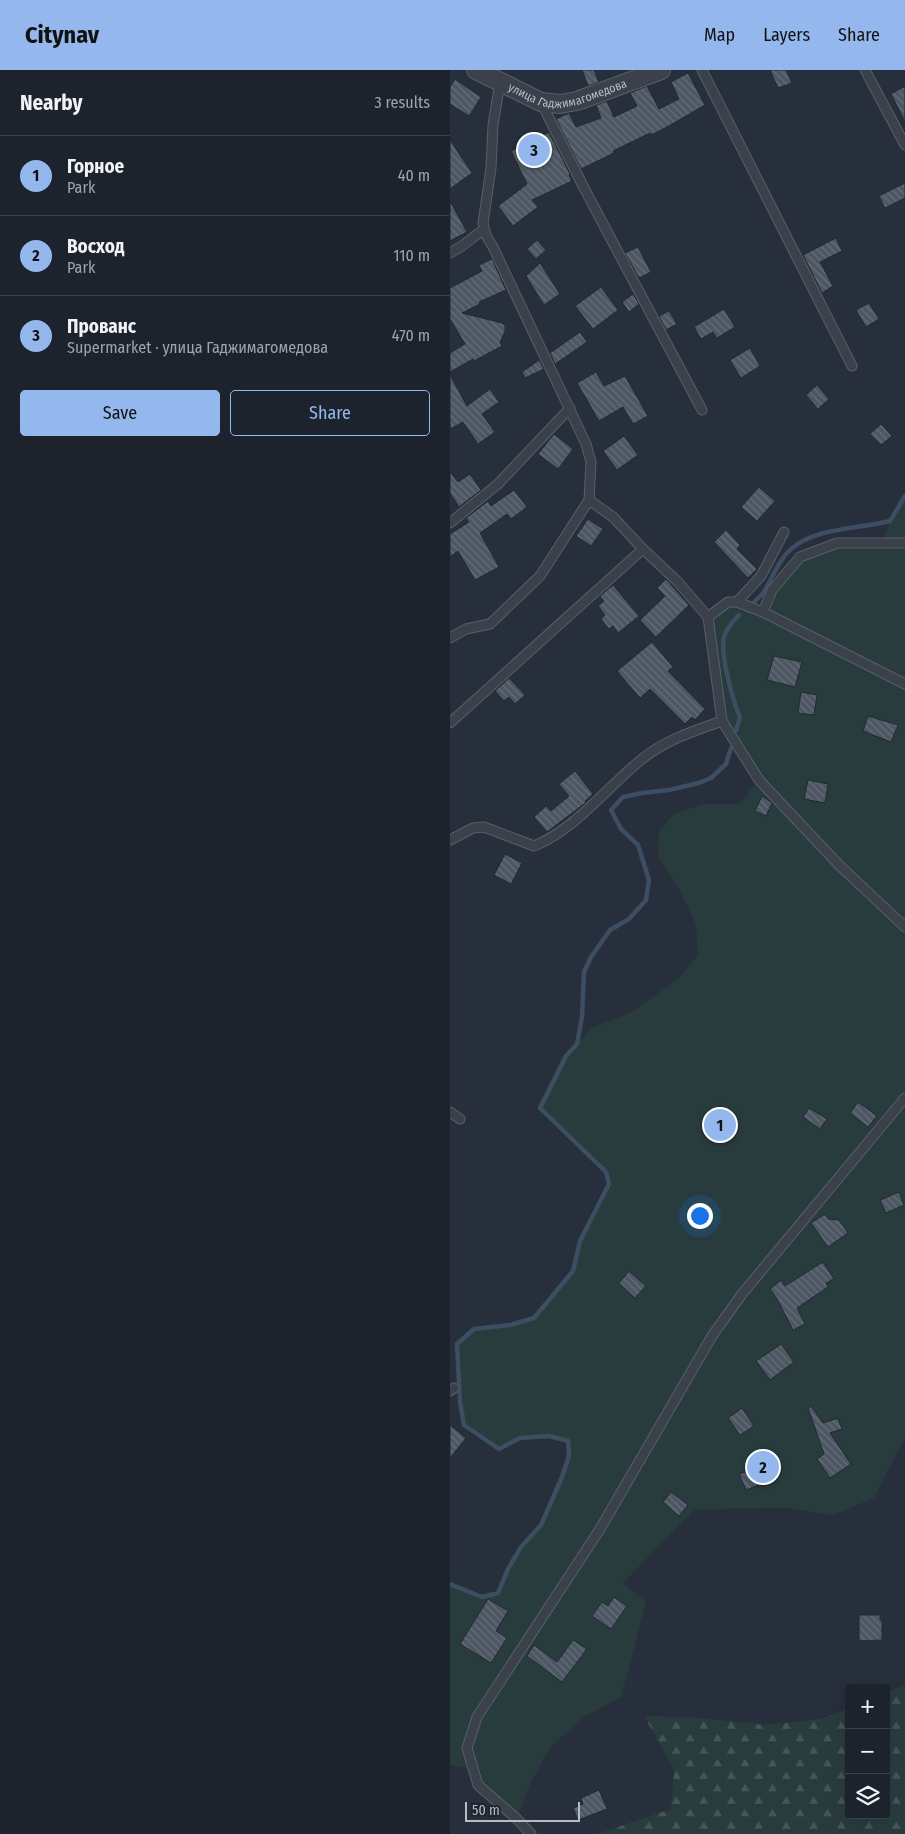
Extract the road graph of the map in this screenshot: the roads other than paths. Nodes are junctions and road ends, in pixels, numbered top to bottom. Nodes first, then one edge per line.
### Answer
1 (660, 70) edge
2 (702, 70) edge
3 (865, 70) edge
4 (480, 71) edge
5 (500, 82) junction
6 (541, 102) junction
7 (905, 145) edge
8 (484, 229) junction
9 (450, 253) edge
10 (852, 366) dead end
11 (570, 408) junction
12 (702, 410) dead end
13 (589, 500) junction
14 (450, 522) edge
15 (784, 532) dead end
16 (905, 543) edge
17 (643, 549) junction
18 (737, 602) junction
19 (763, 612) junction
20 (708, 617) junction
21 (450, 638) edge
22 (905, 684) edge
23 (722, 721) junction
24 (450, 723) edge
25 (450, 840) edge
26 (905, 927) edge
27 (905, 1098) edge
28 (450, 1112) edge
29 (460, 1120) dead end
30 (530, 1834) edge

1 - 6 street, улица Гаджимагомедова
2 - 10 lane
3 - 7 lane
4 - 5 street, улица Гаджимагомедова
5 - 6 street, улица Гаджимагомедова
5 - 8 lane
6 - 12 lane
8 - 9 lane
8 - 11 lane
11 - 13 lane
11 - 14 lane
13 - 17 lane
13 - 21 lane
15 - 18 lane
16 - 19 lane
17 - 20 lane
17 - 24 lane
18 - 19 lane
18 - 20 lane
19 - 22 lane
20 - 23 lane
23 - 25 lane
23 - 26 lane
27 - 30 lane
28 - 29 lane

